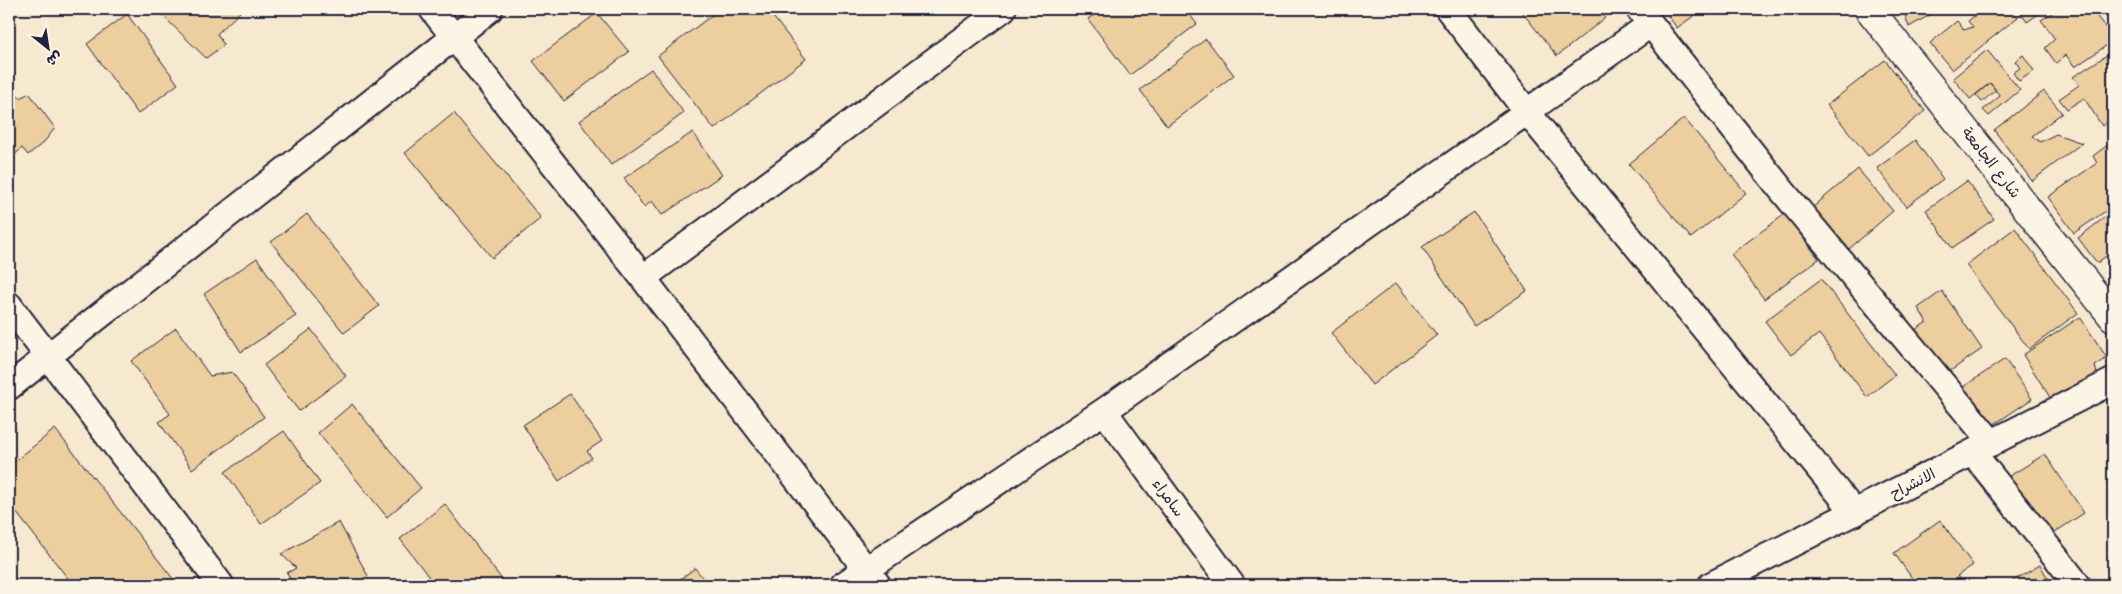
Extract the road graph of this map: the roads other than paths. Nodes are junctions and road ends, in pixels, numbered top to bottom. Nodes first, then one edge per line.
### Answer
1 (432, 9) edge
2 (490, 9) edge
3 (1003, 9) edge
4 (1448, 9) edge
5 (1869, 9) edge
6 (1645, 17) edge
7 (454, 37) junction
8 (1527, 112) junction
9 (643, 278) junction
10 (9, 305) edge
11 (2113, 317) edge
12 (49, 356) junction
13 (2113, 381) edge
14 (9, 387) edge
15 (1104, 411) junction
16 (1982, 448) junction
17 (1855, 513) junction
18 (872, 578) edge
19 (220, 585) edge
20 (843, 585) edge
21 (1232, 585) edge
22 (1711, 585) edge
23 (2078, 585) edge

1 - 7 street
2 - 7 street
3 - 9 street
4 - 8 street
5 - 11 main road, شارع الجامعة
6 - 8 street
6 - 16 street
7 - 9 street
7 - 12 street
8 - 15 street
8 - 17 street
9 - 18 street
10 - 12 street
12 - 14 street
12 - 19 street
13 - 16 street, الانشراح
15 - 18 street
15 - 21 street, سامراء
16 - 17 street, الانشراح
16 - 23 street
17 - 22 street, الانشراح
18 - 20 street

